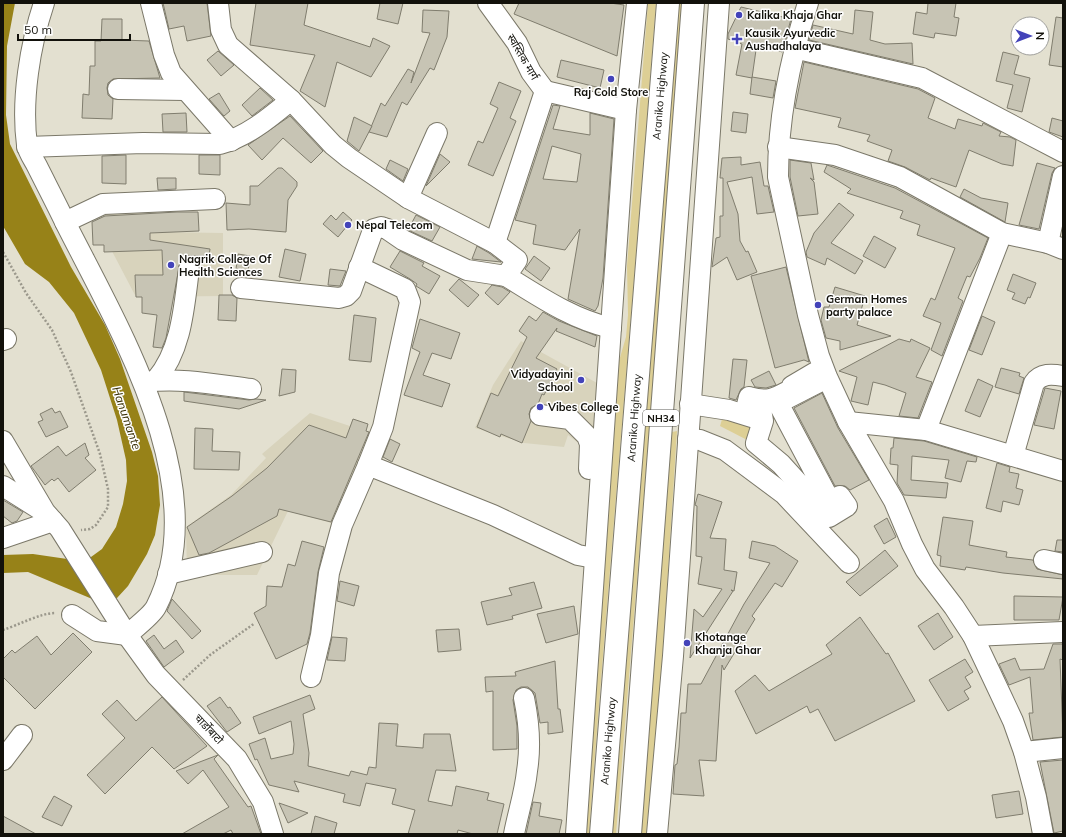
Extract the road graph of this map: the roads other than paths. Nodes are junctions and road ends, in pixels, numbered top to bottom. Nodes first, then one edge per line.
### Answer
1 (44, 3) edge
2 (151, 3) edge
3 (218, 3) edge
4 (488, 3) edge
5 (637, 3) edge
6 (668, 3) edge
7 (693, 3) edge
8 (719, 3) edge
9 (808, 3) edge
10 (794, 48) junction
11 (118, 89) dead end
12 (184, 90) junction
13 (544, 91) junction
14 (291, 100) junction
15 (626, 110) junction
16 (437, 134) dead end
17 (231, 141) junction
18 (28, 146) junction
19 (778, 147) junction
20 (1063, 152) edge
21 (1063, 176) edge
22 (215, 198) dead end
23 (408, 198) junction
24 (65, 222) junction
25 (1002, 233) junction
26 (495, 243) junction
27 (1056, 246) edge
28 (359, 267) junction
29 (189, 269) dead end
30 (506, 276) junction
31 (241, 288) dead end
32 (611, 328) junction
33 (1063, 376) edge
34 (149, 381) junction
35 (251, 389) dead end
36 (690, 404) junction
37 (540, 415) dead end
38 (763, 421) junction
39 (848, 422) junction
40 (792, 429) junction
41 (926, 430) junction
42 (688, 439) junction
43 (3, 441) edge
44 (1013, 456) junction
45 (368, 465) junction
46 (1063, 471) edge
47 (3, 486) edge
48 (599, 493) junction
49 (56, 526) junction
50 (3, 538) edge
51 (262, 552) dead end
52 (594, 558) junction
53 (849, 563) dead end
54 (168, 574) junction
55 (72, 615) road end
56 (124, 631) junction
57 (1063, 632) edge
58 (973, 636) junction
59 (311, 677) dead end
60 (524, 698) dead end
61 (22, 735) dead end
62 (1063, 748) edge
63 (1024, 752) junction
64 (3, 760) edge
65 (273, 834) edge
66 (514, 834) edge
67 (576, 834) edge
68 (601, 834) edge
69 (630, 834) edge
70 (657, 834) edge
71 (1043, 834) edge

1 - 18 street
2 - 12 street
3 - 14 street
4 - 13 street, स्वस्तिक मार्ग
5 - 15 street
6 - 68 highway, Araniko Highway / NH34
7 - 69 highway, NH34
8 - 36 street
9 - 10 street
10 - 19 street
10 - 20 street
11 - 12 street
12 - 17 street
13 - 15 street
13 - 26 street
14 - 17 street
14 - 23 street
15 - 32 street
16 - 23 street
17 - 18 street
18 - 24 street
19 - 25 street
19 - 39 street
21 - 27 street
22 - 24 street
23 - 26 street
24 - 34 street
25 - 27 street
25 - 41 street
26 - 30 street
28 - 30 street
28 - 31 street
28 - 45 street
29 - 34 street
30 - 32 street
32 - 48 street
33 - 44 street
34 - 35 street
34 - 54 street
36 - 38 street
36 - 42 street
37 - 48 street
38 - 40 street
38 - 40 street
38 - 40 street
39 - 41 street
39 - 58 street
41 - 44 street
42 - 53 street
42 - 70 street
43 - 49 street, चार्डोबाटो
44 - 46 street
45 - 52 street
45 - 59 street
47 - 49 street
48 - 52 street
49 - 50 street
49 - 56 street, चार्डोबाटो
51 - 54 street
52 - 67 street
54 - 56 street
55 - 56 street
56 - 65 street, चार्डोबाटो
57 - 58 street
58 - 63 street
60 - 66 street
61 - 64 street
62 - 63 street
63 - 71 street

